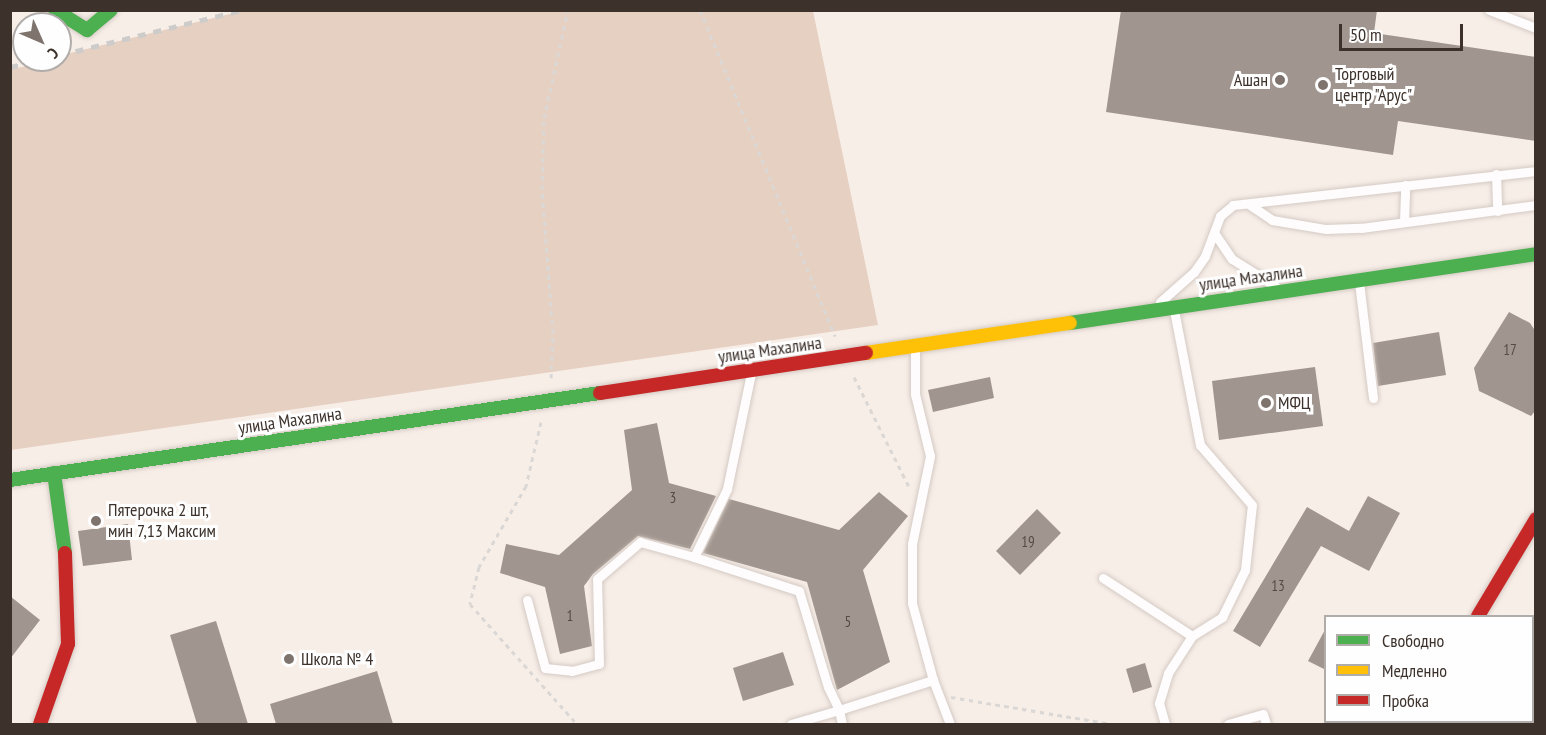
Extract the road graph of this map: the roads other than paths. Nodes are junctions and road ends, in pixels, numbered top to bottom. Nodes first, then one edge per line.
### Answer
1 (55, 10) edge
2 (111, 10) edge
3 (1488, 10) edge
4 (1536, 28) edge
5 (1536, 171) edge
6 (1496, 174) junction
7 (1405, 185) junction
8 (1250, 205) junction
9 (1536, 205) edge
10 (1497, 211) junction
11 (1404, 222) junction
12 (1215, 234) junction
13 (1536, 254) edge
14 (1358, 280) junction
15 (1283, 291) junction
16 (1174, 307) junction
17 (1149, 311) junction
18 (915, 346) junction
19 (751, 371) junction
20 (1373, 398) dead end
21 (54, 473) junction
22 (10, 480) edge
23 (1536, 519) edge
24 (694, 557) junction
25 (1103, 578) dead end
26 (526, 600) dead end
27 (1479, 615) edge
28 (1192, 636) junction
29 (933, 680) junction
30 (839, 710) junction
31 (40, 724) edge
32 (791, 724) edge
33 (842, 724) edge
34 (950, 724) edge
35 (1165, 724) edge
36 (1228, 724) edge
37 (1266, 724) edge

1 - 2 street
3 - 4 lane
5 - 6 lane
6 - 7 lane
6 - 10 lane
7 - 8 lane
7 - 11 lane
8 - 11 lane
8 - 12 lane
9 - 10 lane
10 - 11 lane
12 - 15 lane
12 - 17 lane
13 - 14 street, улица Махалина
14 - 15 street, улица Махалина
14 - 20 lane
15 - 16 street, улица Махалина
16 - 17 street, улица Махалина
16 - 28 lane
17 - 18 street, улица Махалина
18 - 19 street, улица Махалина
18 - 29 lane
19 - 21 street, улица Махалина
19 - 24 lane
21 - 22 street, улица Махалина
21 - 31 street
23 - 27 street
24 - 26 lane
24 - 30 lane
25 - 28 lane
28 - 35 lane
29 - 30 lane
29 - 34 lane
30 - 32 lane
30 - 33 lane
36 - 37 lane

